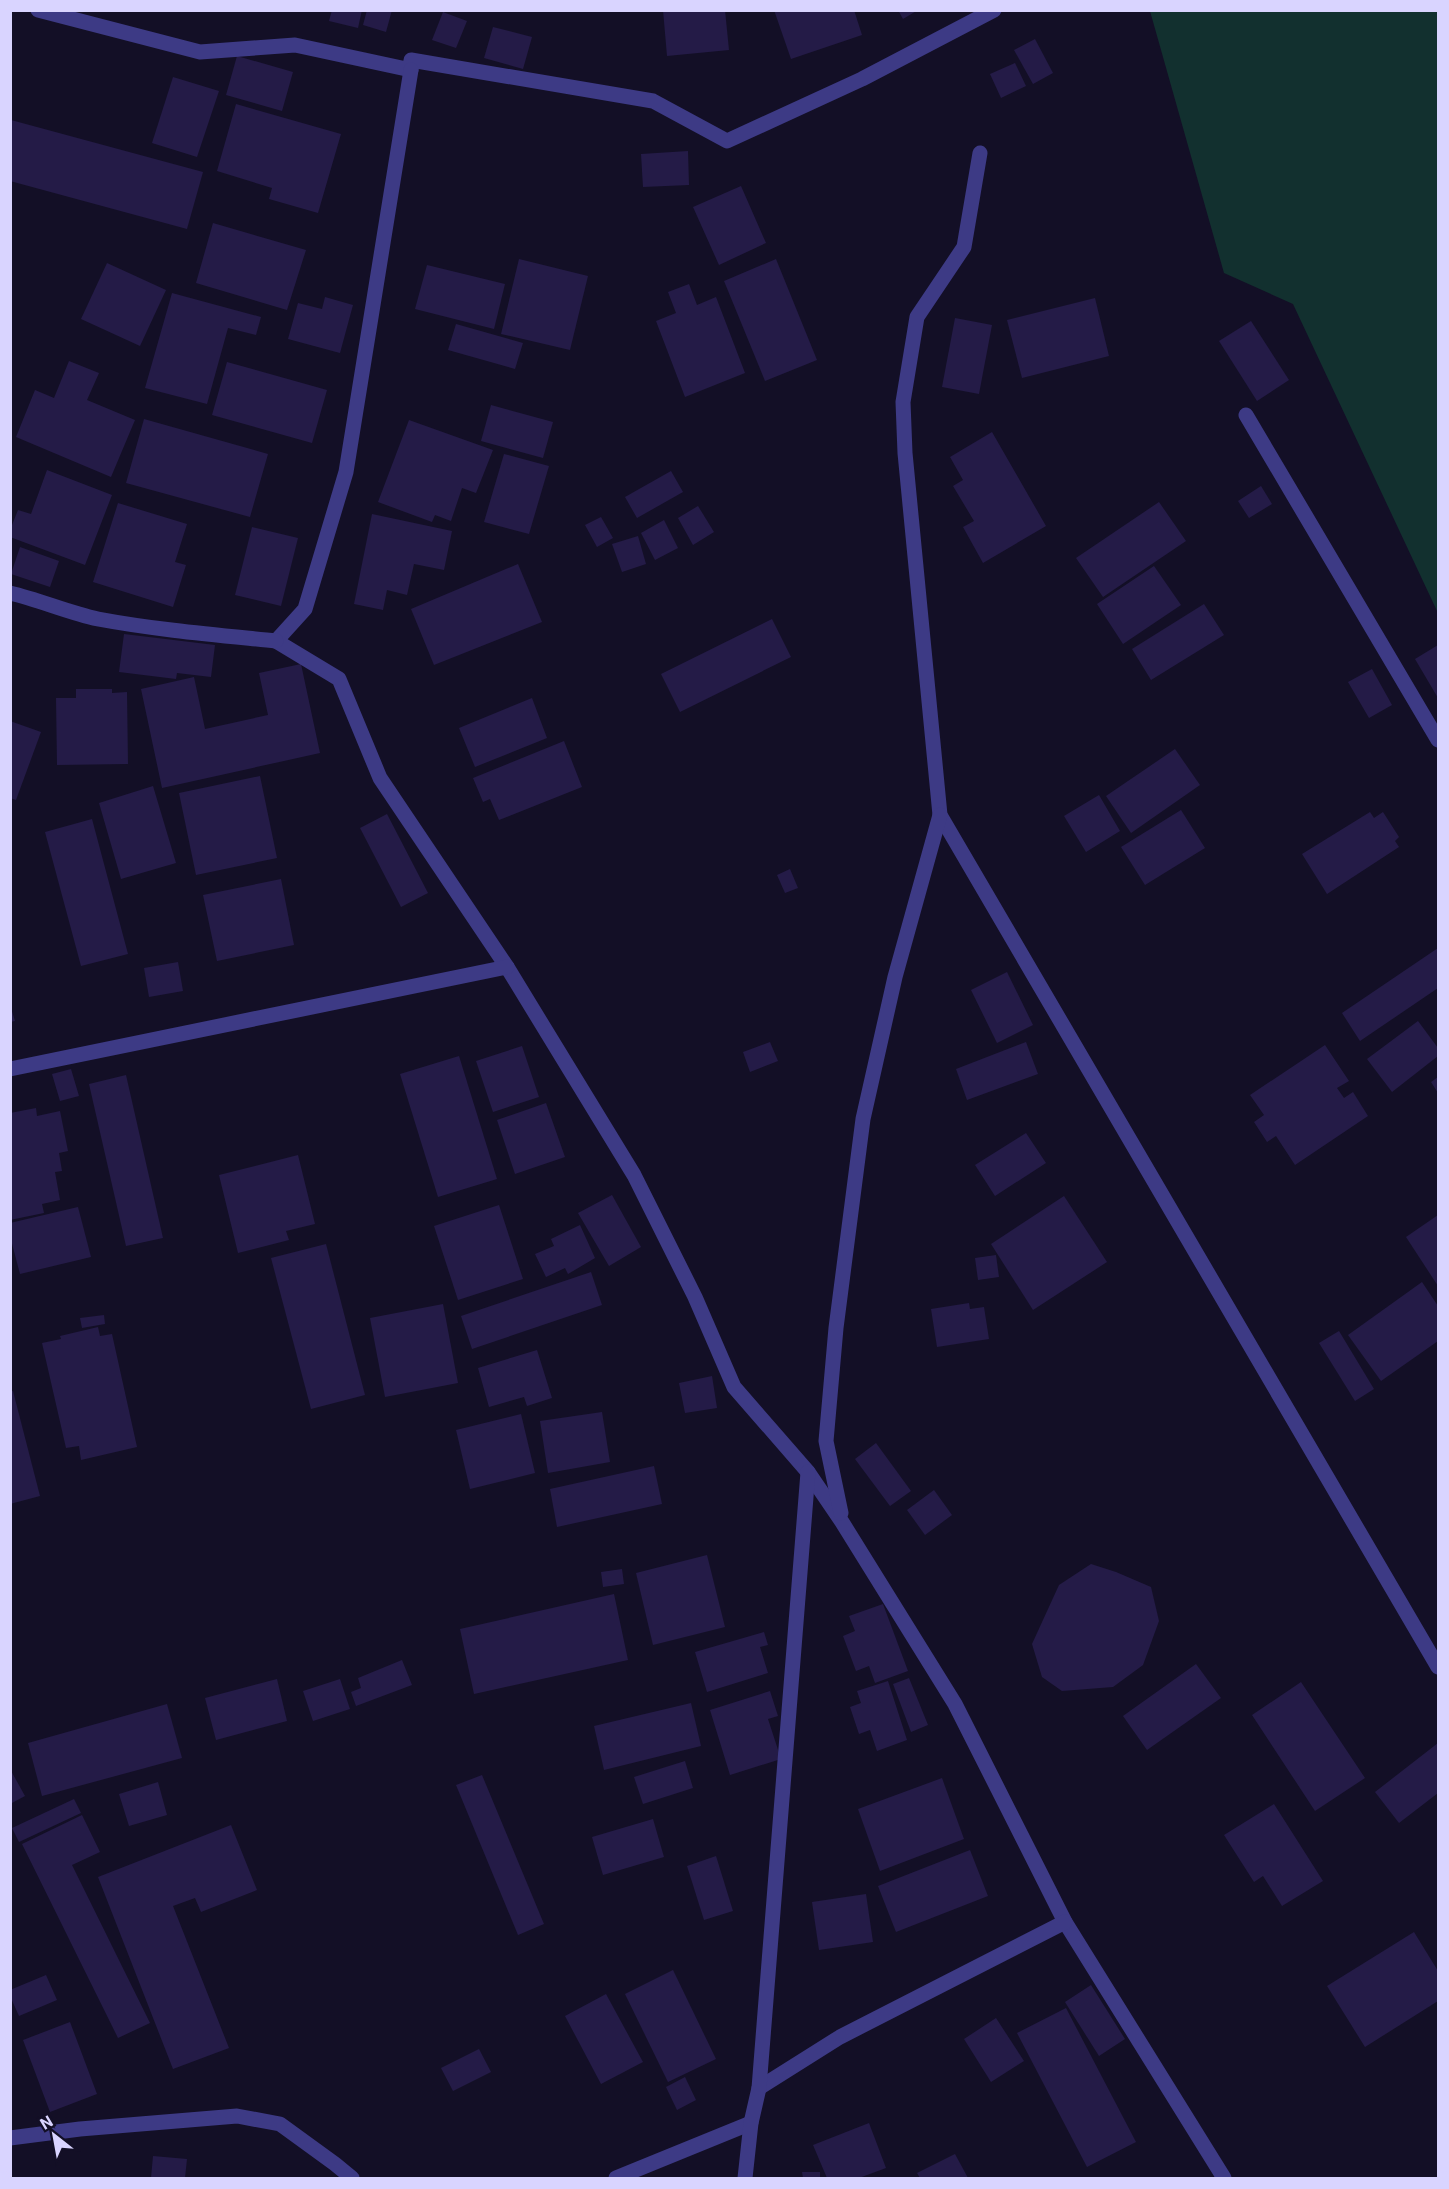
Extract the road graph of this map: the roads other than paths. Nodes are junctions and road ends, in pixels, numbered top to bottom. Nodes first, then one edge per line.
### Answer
1 (38, 10) edge
2 (993, 10) edge
3 (411, 70) junction
4 (980, 153) dead end
5 (1246, 415) dead end
6 (10, 592) edge
7 (276, 641) junction
8 (1438, 740) edge
9 (940, 815) junction
10 (507, 967) junction
11 (10, 1069) edge
12 (808, 1472) junction
13 (842, 1522) junction
14 (1438, 1668) edge
15 (1065, 1922) junction
16 (759, 2088) junction
17 (751, 2123) junction
18 (10, 2138) edge
19 (352, 2178) edge
20 (616, 2178) edge
21 (745, 2178) edge
22 (1224, 2178) edge

1 - 3 street
2 - 3 street
3 - 7 street
4 - 9 street
5 - 8 street
6 - 7 street
7 - 10 street
9 - 13 street
9 - 14 street
10 - 11 street
10 - 12 street
12 - 13 street
12 - 16 street
13 - 15 street
15 - 16 street
15 - 22 street
16 - 17 street
17 - 20 street
17 - 21 street
18 - 19 street

